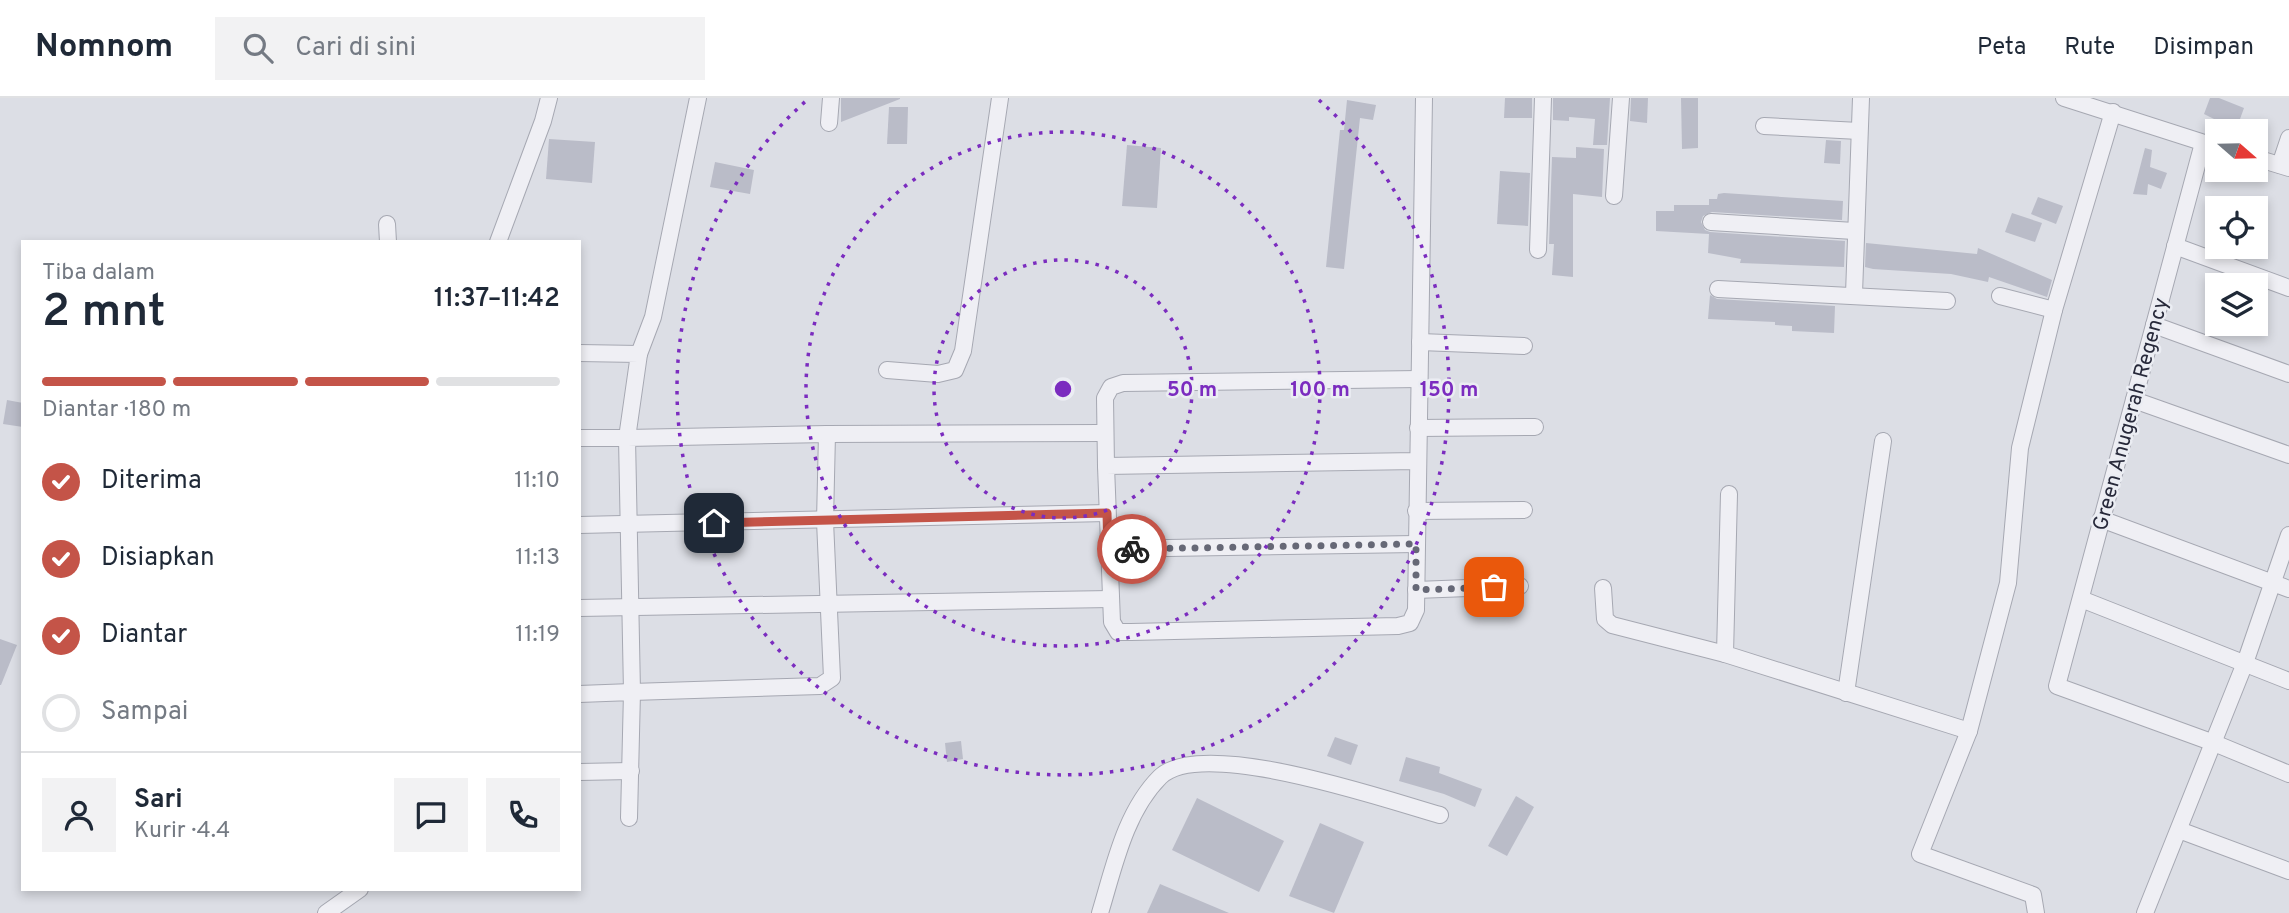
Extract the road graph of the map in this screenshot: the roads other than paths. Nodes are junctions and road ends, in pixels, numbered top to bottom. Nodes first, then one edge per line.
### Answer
1 (549, 98) edge
2 (698, 98) edge
3 (831, 98) edge
4 (1000, 98) edge
5 (1424, 98) edge
6 (1543, 98) edge
7 (1621, 98) edge
8 (1861, 98) edge
9 (2064, 98) edge
10 (2113, 112) junction
11 (829, 123) dead end
12 (1764, 126) dead end
13 (1859, 131) junction
14 (2289, 138) edge
15 (2205, 143) edge
16 (2205, 159) edge
17 (2284, 166) edge
18 (1614, 196) dead end
19 (1711, 222) dead end
20 (387, 224) dead end
21 (1854, 231) junction
22 (388, 240) edge
23 (499, 240) edge
24 (2175, 246) junction
25 (1538, 250) dead end
26 (2289, 288) edge
27 (1718, 289) dead end
28 (1854, 294) junction
29 (2000, 296) dead end
30 (1947, 301) dead end
31 (2054, 310) junction
32 (2154, 325) junction
33 (1420, 342) junction
34 (1524, 346) dead end
35 (581, 353) edge
36 (639, 354) junction
37 (887, 370) dead end
38 (2289, 374) edge
39 (1419, 379) junction
40 (2134, 400) junction
41 (1535, 427) dead end
42 (1418, 428) junction
43 (1105, 433) junction
44 (827, 434) junction
45 (581, 438) edge
46 (627, 438) junction
47 (1883, 441) dead end
48 (2289, 455) edge
49 (1417, 461) junction
50 (1106, 466) junction
51 (1729, 494) dead end
52 (1524, 510) dead end
53 (1416, 511) junction
54 (1107, 513) junction
55 (2101, 519) junction
56 (825, 521) junction
57 (581, 525) edge
58 (630, 526) junction
59 (2289, 535) edge
60 (1416, 544) junction
61 (1108, 549) junction
62 (2272, 583) junction
63 (1520, 586) dead end
64 (1603, 588) dead end
65 (2289, 589) edge
66 (1416, 590) junction
67 (1111, 599) junction
68 (2081, 599) junction
69 (829, 605) junction
70 (581, 607) edge
71 (631, 607) junction
72 (1725, 654) junction
73 (2245, 663) junction
74 (2289, 681) edge
75 (632, 692) junction
76 (1846, 693) junction
77 (581, 694) edge
78 (1969, 731) junction
79 (2214, 743) junction
80 (631, 771) junction
81 (581, 772) edge
82 (2289, 774) edge
83 (1440, 815) dead end
84 (629, 818) dead end
85 (2179, 830) junction
86 (2289, 871) edge
87 (357, 891) edge
88 (2150, 911) edge
89 (326, 913) edge
90 (1100, 913) edge
91 (2036, 913) edge

1 - 23 street
2 - 36 street
3 - 11 street
4 - 37 street
5 - 33 street
6 - 25 street
7 - 18 street
8 - 13 street
9 - 10 street
10 - 15 street
10 - 31 street
12 - 13 street
13 - 21 street
14 - 17 street
16 - 24 street, Green Anugerah Regency
19 - 21 street
20 - 22 street
21 - 28 street
24 - 26 street
24 - 32 street, Green Anugerah Regency
27 - 28 street
28 - 30 street
29 - 31 street
31 - 78 street
32 - 38 street
32 - 40 street, Green Anugerah Regency
33 - 34 street
33 - 39 street
35 - 36 street
36 - 46 street
39 - 42 street
39 - 43 street
40 - 48 street
40 - 55 street, Green Anugerah Regency
41 - 42 street
42 - 49 street
43 - 44 street
43 - 50 street
44 - 46 street
44 - 56 street
45 - 46 street
46 - 58 street
47 - 76 street
49 - 50 street
49 - 53 street
50 - 54 street
51 - 72 street
52 - 53 street
53 - 60 street
54 - 56 street
54 - 61 street
55 - 62 street
55 - 68 street, Green Anugerah Regency
56 - 58 street
56 - 69 street
57 - 58 street
58 - 71 street
59 - 62 street
60 - 61 street
60 - 66 street
61 - 67 street
62 - 65 street
62 - 73 street
63 - 66 street
64 - 72 street
66 - 67 street
67 - 69 street
68 - 73 street
68 - 79 street, Green Anugerah Regency
69 - 71 street
69 - 75 street
70 - 71 street
71 - 75 street
72 - 76 street
73 - 74 street
73 - 79 street
75 - 77 street
75 - 80 street
76 - 78 street
78 - 91 street
79 - 82 street
79 - 85 street
80 - 81 street
80 - 84 street
83 - 90 street
85 - 86 street
85 - 88 street
87 - 89 street

